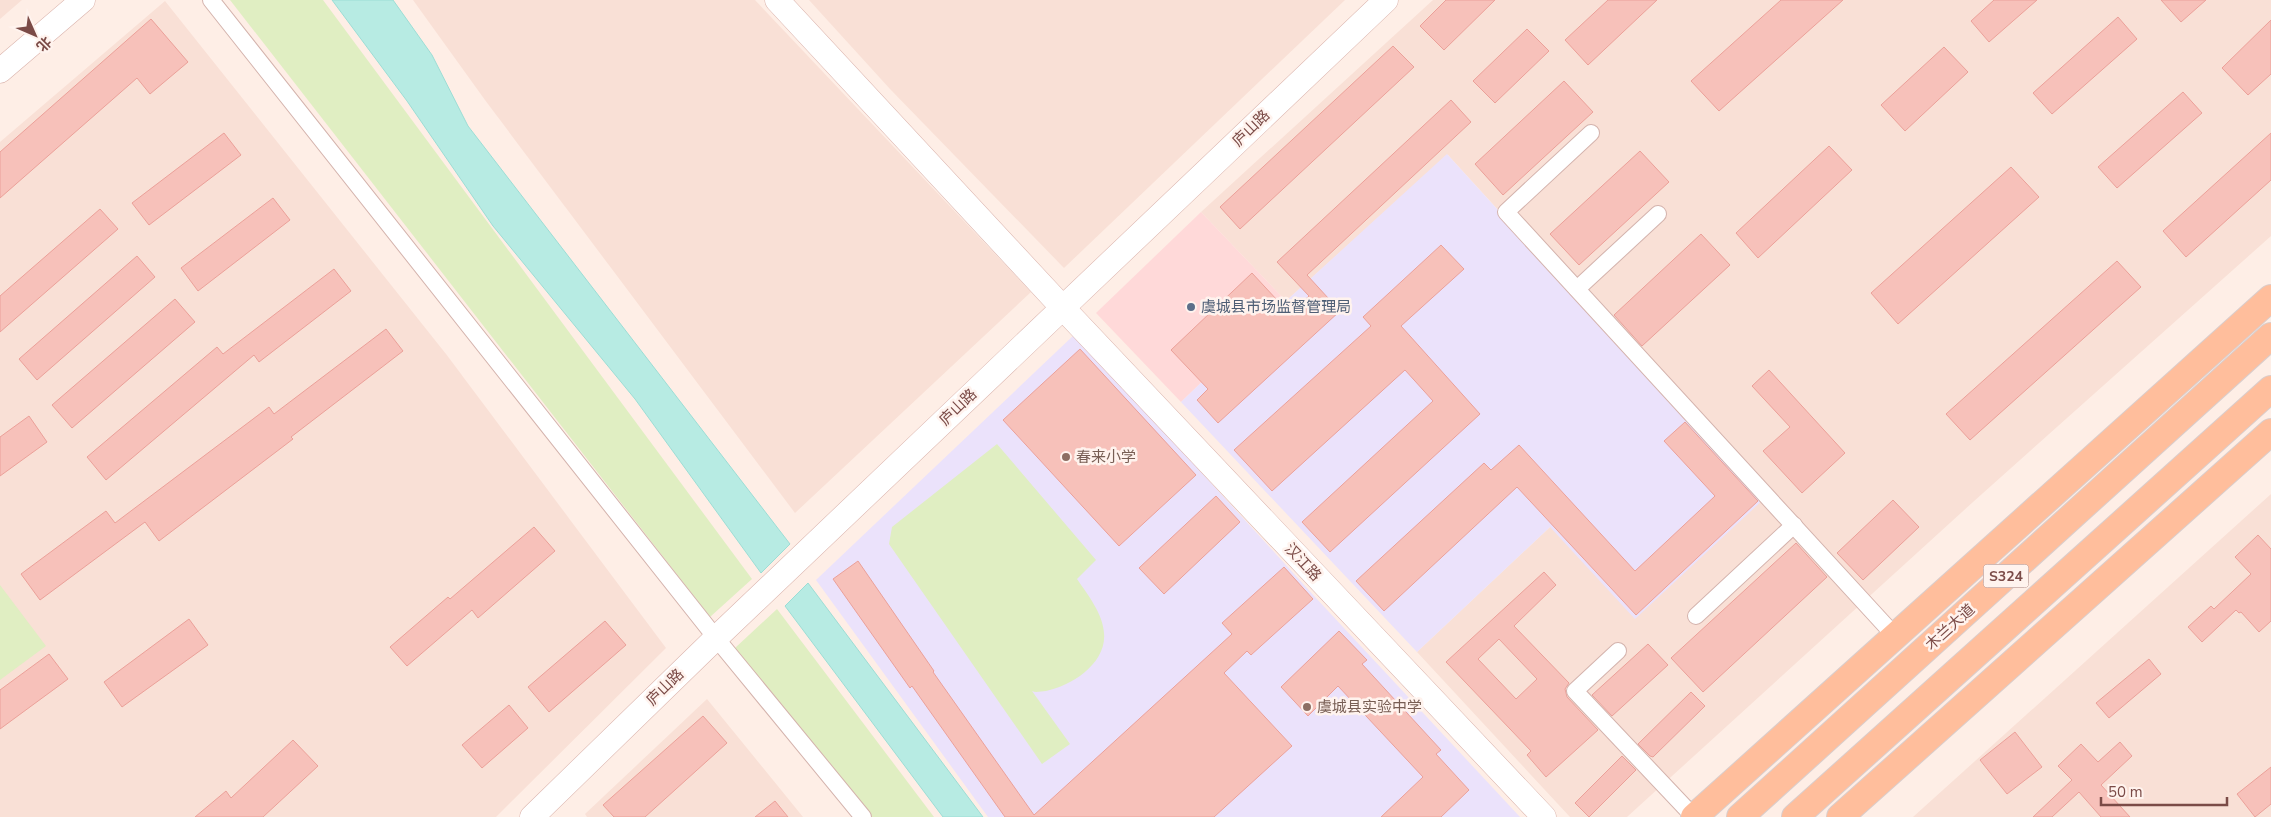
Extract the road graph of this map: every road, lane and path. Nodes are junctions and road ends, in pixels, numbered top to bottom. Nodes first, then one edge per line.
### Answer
1 (83, 0) edge
2 (211, 0) edge
3 (777, 0) edge
4 (1386, 0) edge
5 (0, 71) edge
6 (1591, 132) dead end
7 (1658, 214) dead end
8 (1577, 289) junction
9 (2271, 298) edge
10 (1062, 307) junction
11 (2271, 336) edge
12 (2271, 389) edge
13 (2271, 432) edge
14 (1794, 526) junction
15 (1696, 616) dead end
16 (1895, 636) junction
17 (716, 638) junction
18 (1618, 651) dead end
19 (532, 817) edge
20 (863, 817) edge
21 (1544, 817) edge
22 (1694, 817) edge
23 (1740, 817) edge
24 (1795, 817) edge
25 (1840, 817) edge

1 - 5 street
2 - 17 street
3 - 10 street, 汉江路
4 - 10 street, 庐山路
6 - 8 street
7 - 8 street
8 - 14 street
9 - 16 main road
10 - 17 street, 庐山路
10 - 21 street, 汉江路
11 - 23 main road, 木兰大道 / S324
12 - 24 main road, S324
13 - 25 main road
14 - 15 street
14 - 16 street
16 - 22 main road
17 - 19 street, 庐山路
17 - 20 street
18 - 22 street

